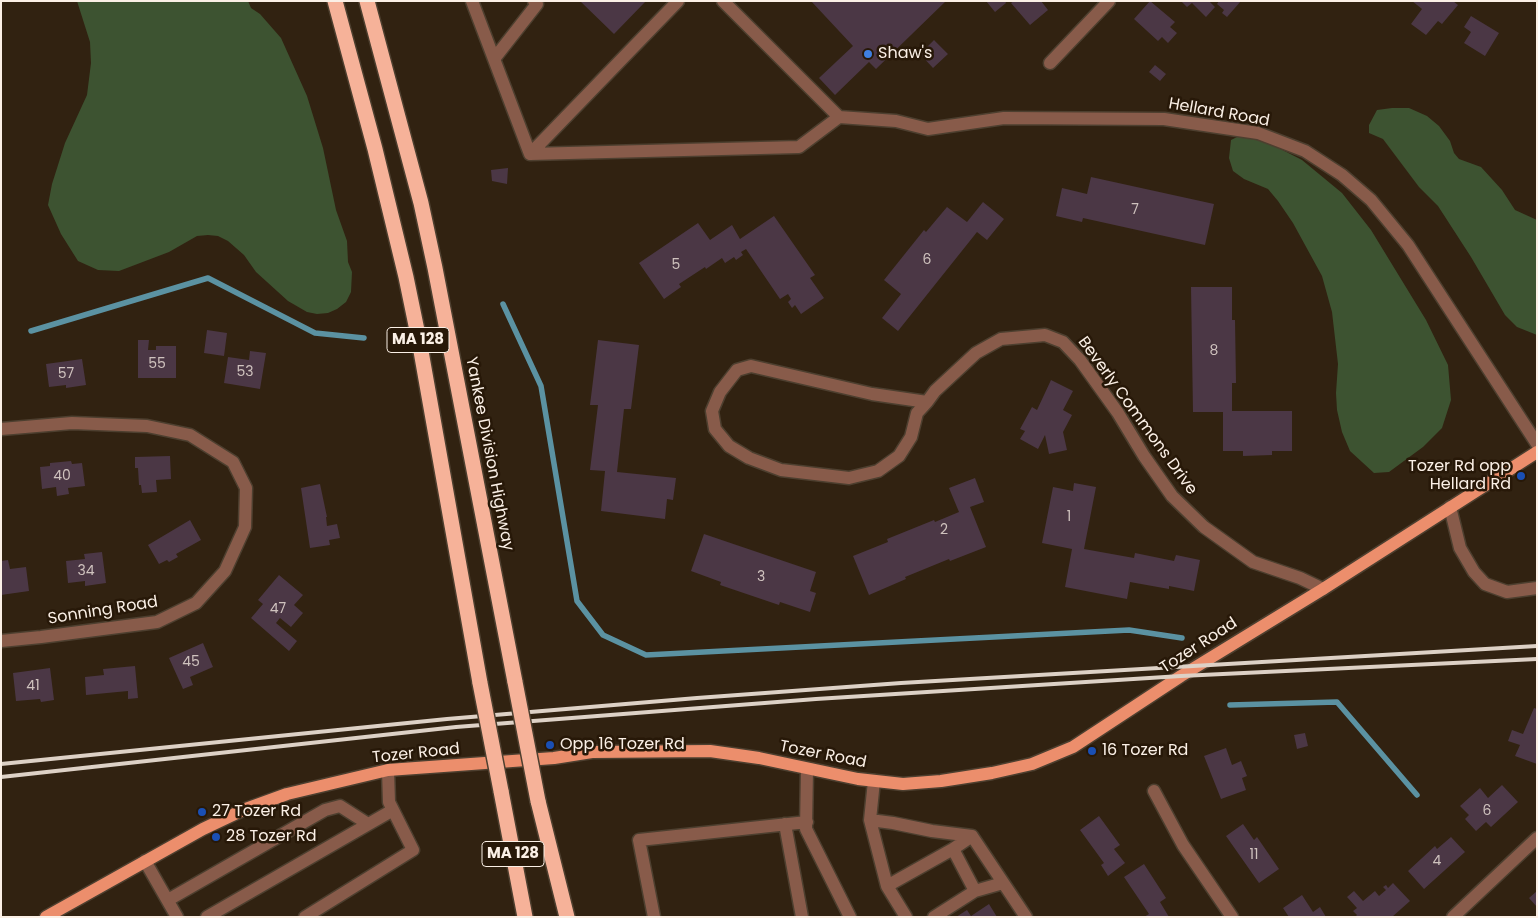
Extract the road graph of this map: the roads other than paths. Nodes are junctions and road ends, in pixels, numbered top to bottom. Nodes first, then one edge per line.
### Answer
1 (335, 1) edge
2 (367, 1) edge
3 (472, 1) edge
4 (534, 1) edge
5 (678, 1) edge
6 (723, 1) edge
7 (1109, 1) edge
8 (494, 59) junction
9 (1050, 62) dead end
10 (839, 117) junction
11 (530, 154) junction
12 (926, 402) junction
13 (1, 429) edge
14 (1537, 444) edge
15 (1537, 452) edge
16 (1450, 506) junction
17 (1323, 588) junction
18 (1537, 588) edge
19 (1, 641) edge
20 (808, 769) junction
21 (388, 770) junction
22 (874, 781) junction
23 (1154, 791) dead end
24 (538, 801) junction
25 (393, 810) junction
26 (870, 820) junction
27 (806, 822) junction
28 (368, 824) junction
29 (785, 824) junction
30 (972, 836) junction
31 (1537, 838) edge
32 (953, 850) junction
33 (145, 861) junction
34 (1003, 883) junction
35 (887, 886) junction
36 (975, 892) junction
37 (168, 900) junction
38 (46, 917) edge
39 (177, 917) edge
40 (206, 917) edge
41 (305, 917) edge
42 (525, 917) edge
43 (561, 917) edge
44 (567, 917) edge
45 (654, 917) edge
46 (802, 917) edge
47 (850, 917) edge
48 (906, 917) edge
49 (934, 917) edge
50 (1026, 917) edge
51 (1232, 917) edge
52 (1453, 917) edge

1 - 42 highway, MA 128, bridge
2 - 24 highway, Yankee Division Highway / MA 128, bridge
3 - 8 street
4 - 8 street
5 - 11 street
6 - 10 street
7 - 9 street
8 - 11 street
10 - 11 street
10 - 14 street, Hellard Road
12 - 12 street, Beverly Commons Drive
12 - 17 street, Beverly Commons Drive
13 - 19 street, Sonning Road
15 - 16 main road, Tozer Road
16 - 17 main road, Tozer Road
16 - 18 street
17 - 22 main road, Tozer Road
20 - 21 main road, Tozer Road
20 - 22 main road, Tozer Road
20 - 27 street
21 - 25 street
21 - 33 main road, Tozer Road
22 - 26 street
23 - 51 street
24 - 43 highway, Yankee Division Highway / MA 128
24 - 44 highway
25 - 28 street
25 - 41 street
26 - 30 street
26 - 35 street
27 - 29 street
27 - 47 street
28 - 37 street
28 - 40 street
29 - 45 street
29 - 46 street
30 - 32 street
30 - 34 street
31 - 52 street
32 - 35 street
32 - 36 street
33 - 37 street
33 - 38 main road, Tozer Road
34 - 36 street
34 - 50 street
35 - 48 street
36 - 49 street
37 - 39 street

